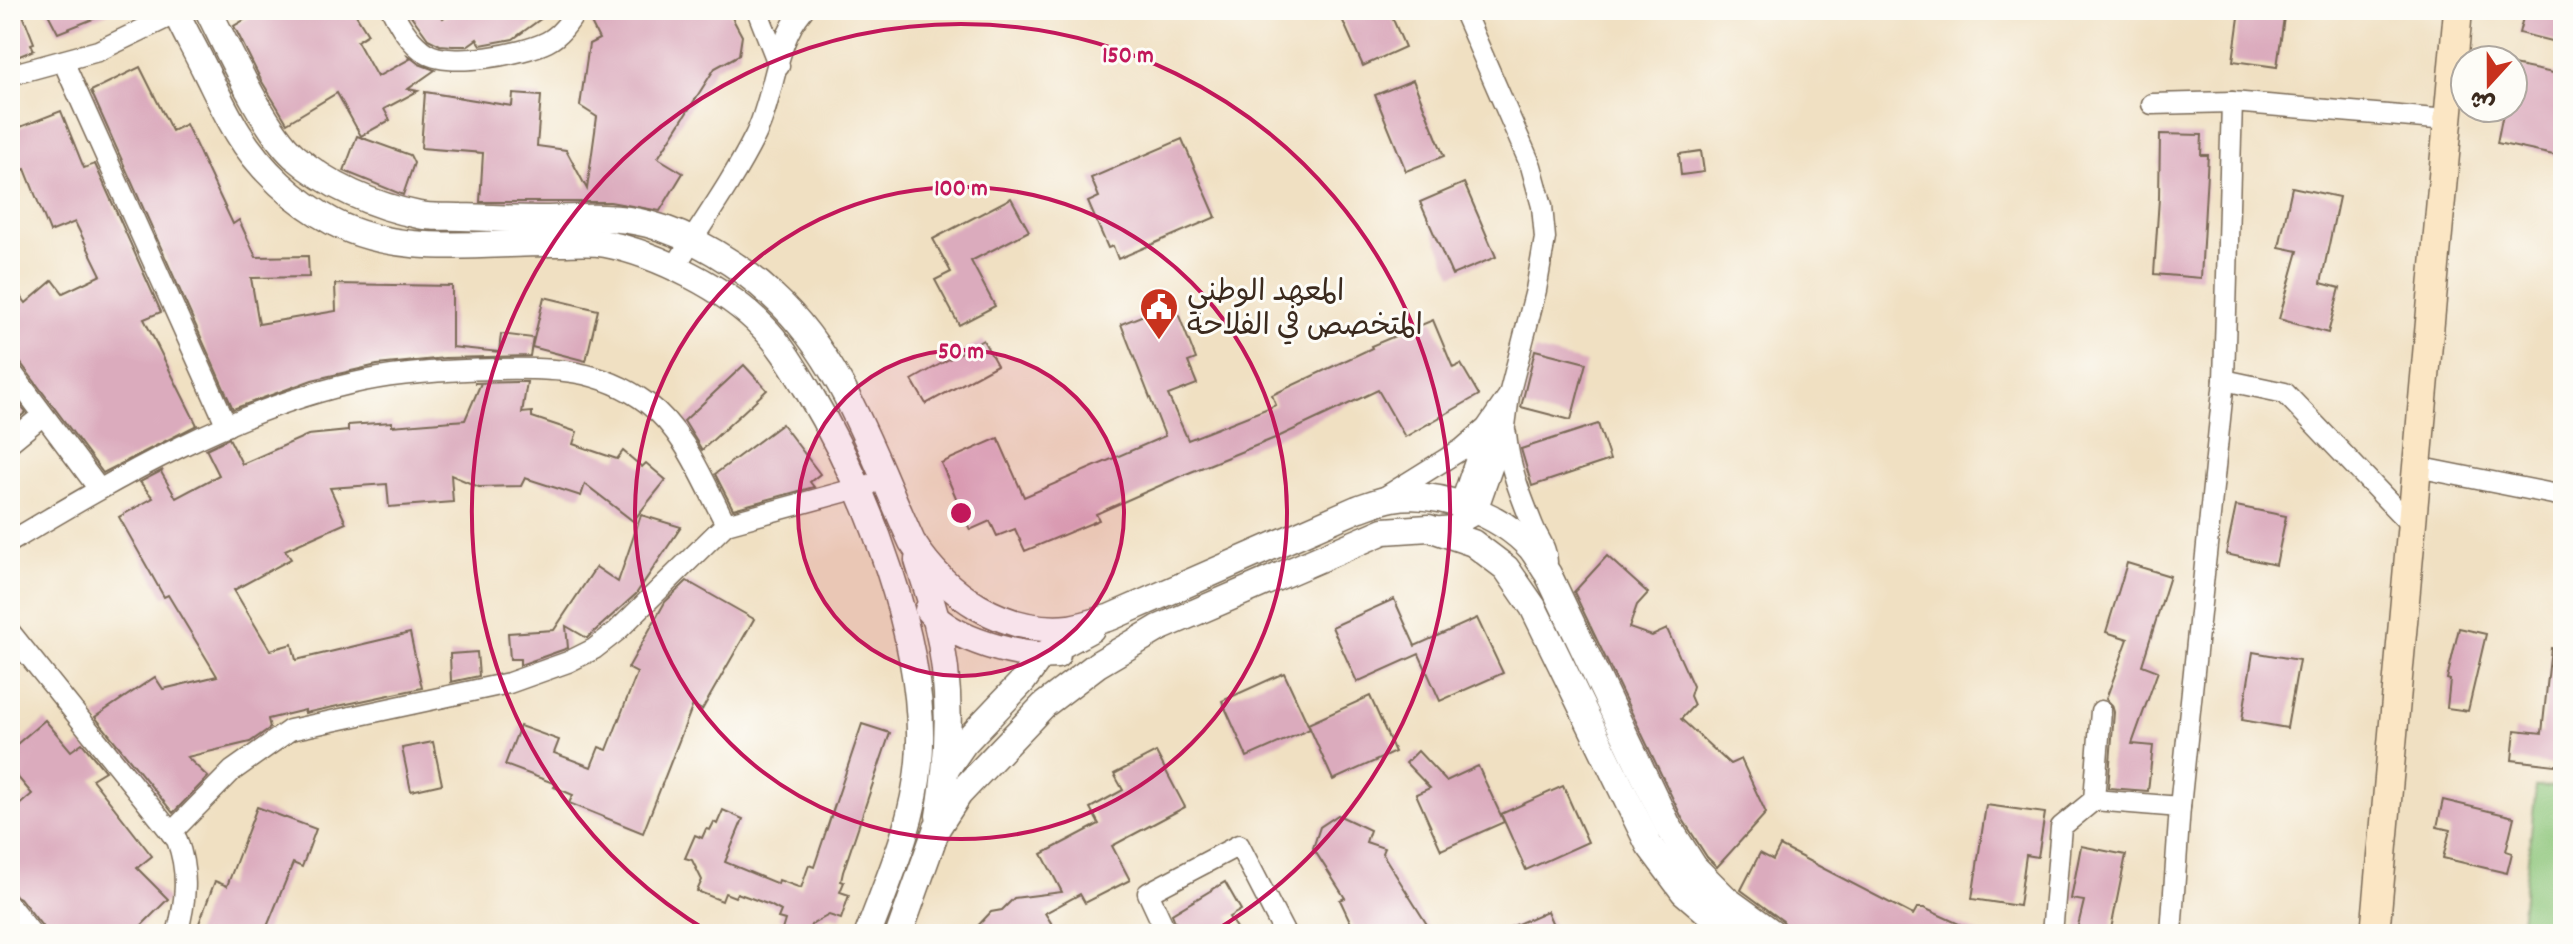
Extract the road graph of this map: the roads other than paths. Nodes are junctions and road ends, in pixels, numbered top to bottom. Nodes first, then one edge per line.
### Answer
1 (208, 10) edge
2 (392, 10) edge
3 (577, 10) edge
4 (757, 10) edge
5 (803, 10) edge
6 (1463, 10) edge
7 (2458, 10) edge
8 (178, 11) edge
9 (63, 61) junction
10 (779, 66) junction
11 (10, 75) edge
12 (2232, 102) junction
13 (2152, 104) dead end
14 (2448, 120) junction
15 (691, 241) junction
16 (674, 268) junction
17 (10, 370) edge
18 (2224, 380) junction
19 (43, 415) junction
20 (227, 426) junction
21 (1496, 427) junction
22 (10, 442) edge
23 (2417, 467) junction
24 (884, 481) junction
25 (857, 488) junction
26 (99, 489) junction
27 (2563, 496) edge
28 (1375, 503) junction
29 (1467, 520) junction
30 (726, 524) junction
31 (2412, 526) junction
32 (10, 542) edge
33 (912, 542) junction
34 (884, 558) junction
35 (1548, 574) junction
36 (1111, 617) junction
37 (936, 620) junction
38 (10, 632) edge
39 (1123, 650) junction
40 (1041, 656) junction
41 (2101, 711) dead end
42 (948, 766) junction
43 (2094, 800) junction
44 (2180, 807) junction
45 (911, 816) junction
46 (937, 828) junction
47 (171, 833) junction
48 (10, 906) edge
49 (32, 934) edge
50 (177, 934) edge
51 (868, 934) edge
52 (899, 934) edge
53 (1167, 934) edge
54 (1285, 934) edge
55 (1733, 934) edge
56 (1774, 934) edge
57 (2052, 934) edge
58 (2171, 934) edge
59 (2375, 934) edge

1 - 15 street
2 - 3 street
4 - 10 street
5 - 10 street
6 - 21 street
7 - 14 main road
8 - 9 street
8 - 16 street
9 - 11 street
9 - 20 street
10 - 15 street
12 - 13 street
12 - 14 street
12 - 18 street
14 - 23 main road
15 - 16 street
15 - 24 street
16 - 25 street
17 - 19 street
18 - 31 street
18 - 44 street
19 - 22 street
19 - 26 street
20 - 26 street
20 - 30 street
21 - 28 street
21 - 29 street
21 - 35 street
23 - 27 street
23 - 31 main road
24 - 25 street
24 - 33 street
25 - 30 street
25 - 34 street
26 - 32 street
28 - 29 street
28 - 36 street
29 - 35 street
29 - 39 street
29 - 55 street
30 - 47 street
31 - 59 main road
33 - 36 street
33 - 37 street
34 - 37 street
34 - 45 street
35 - 56 street
36 - 40 street
37 - 40 street
37 - 42 street
38 - 47 street
39 - 40 street
39 - 46 street
40 - 42 street
41 - 43 street
42 - 45 street
42 - 46 street
43 - 44 street
43 - 57 street
44 - 58 street
45 - 51 street
46 - 52 street
47 - 50 street
48 - 49 street
53 - 54 street

